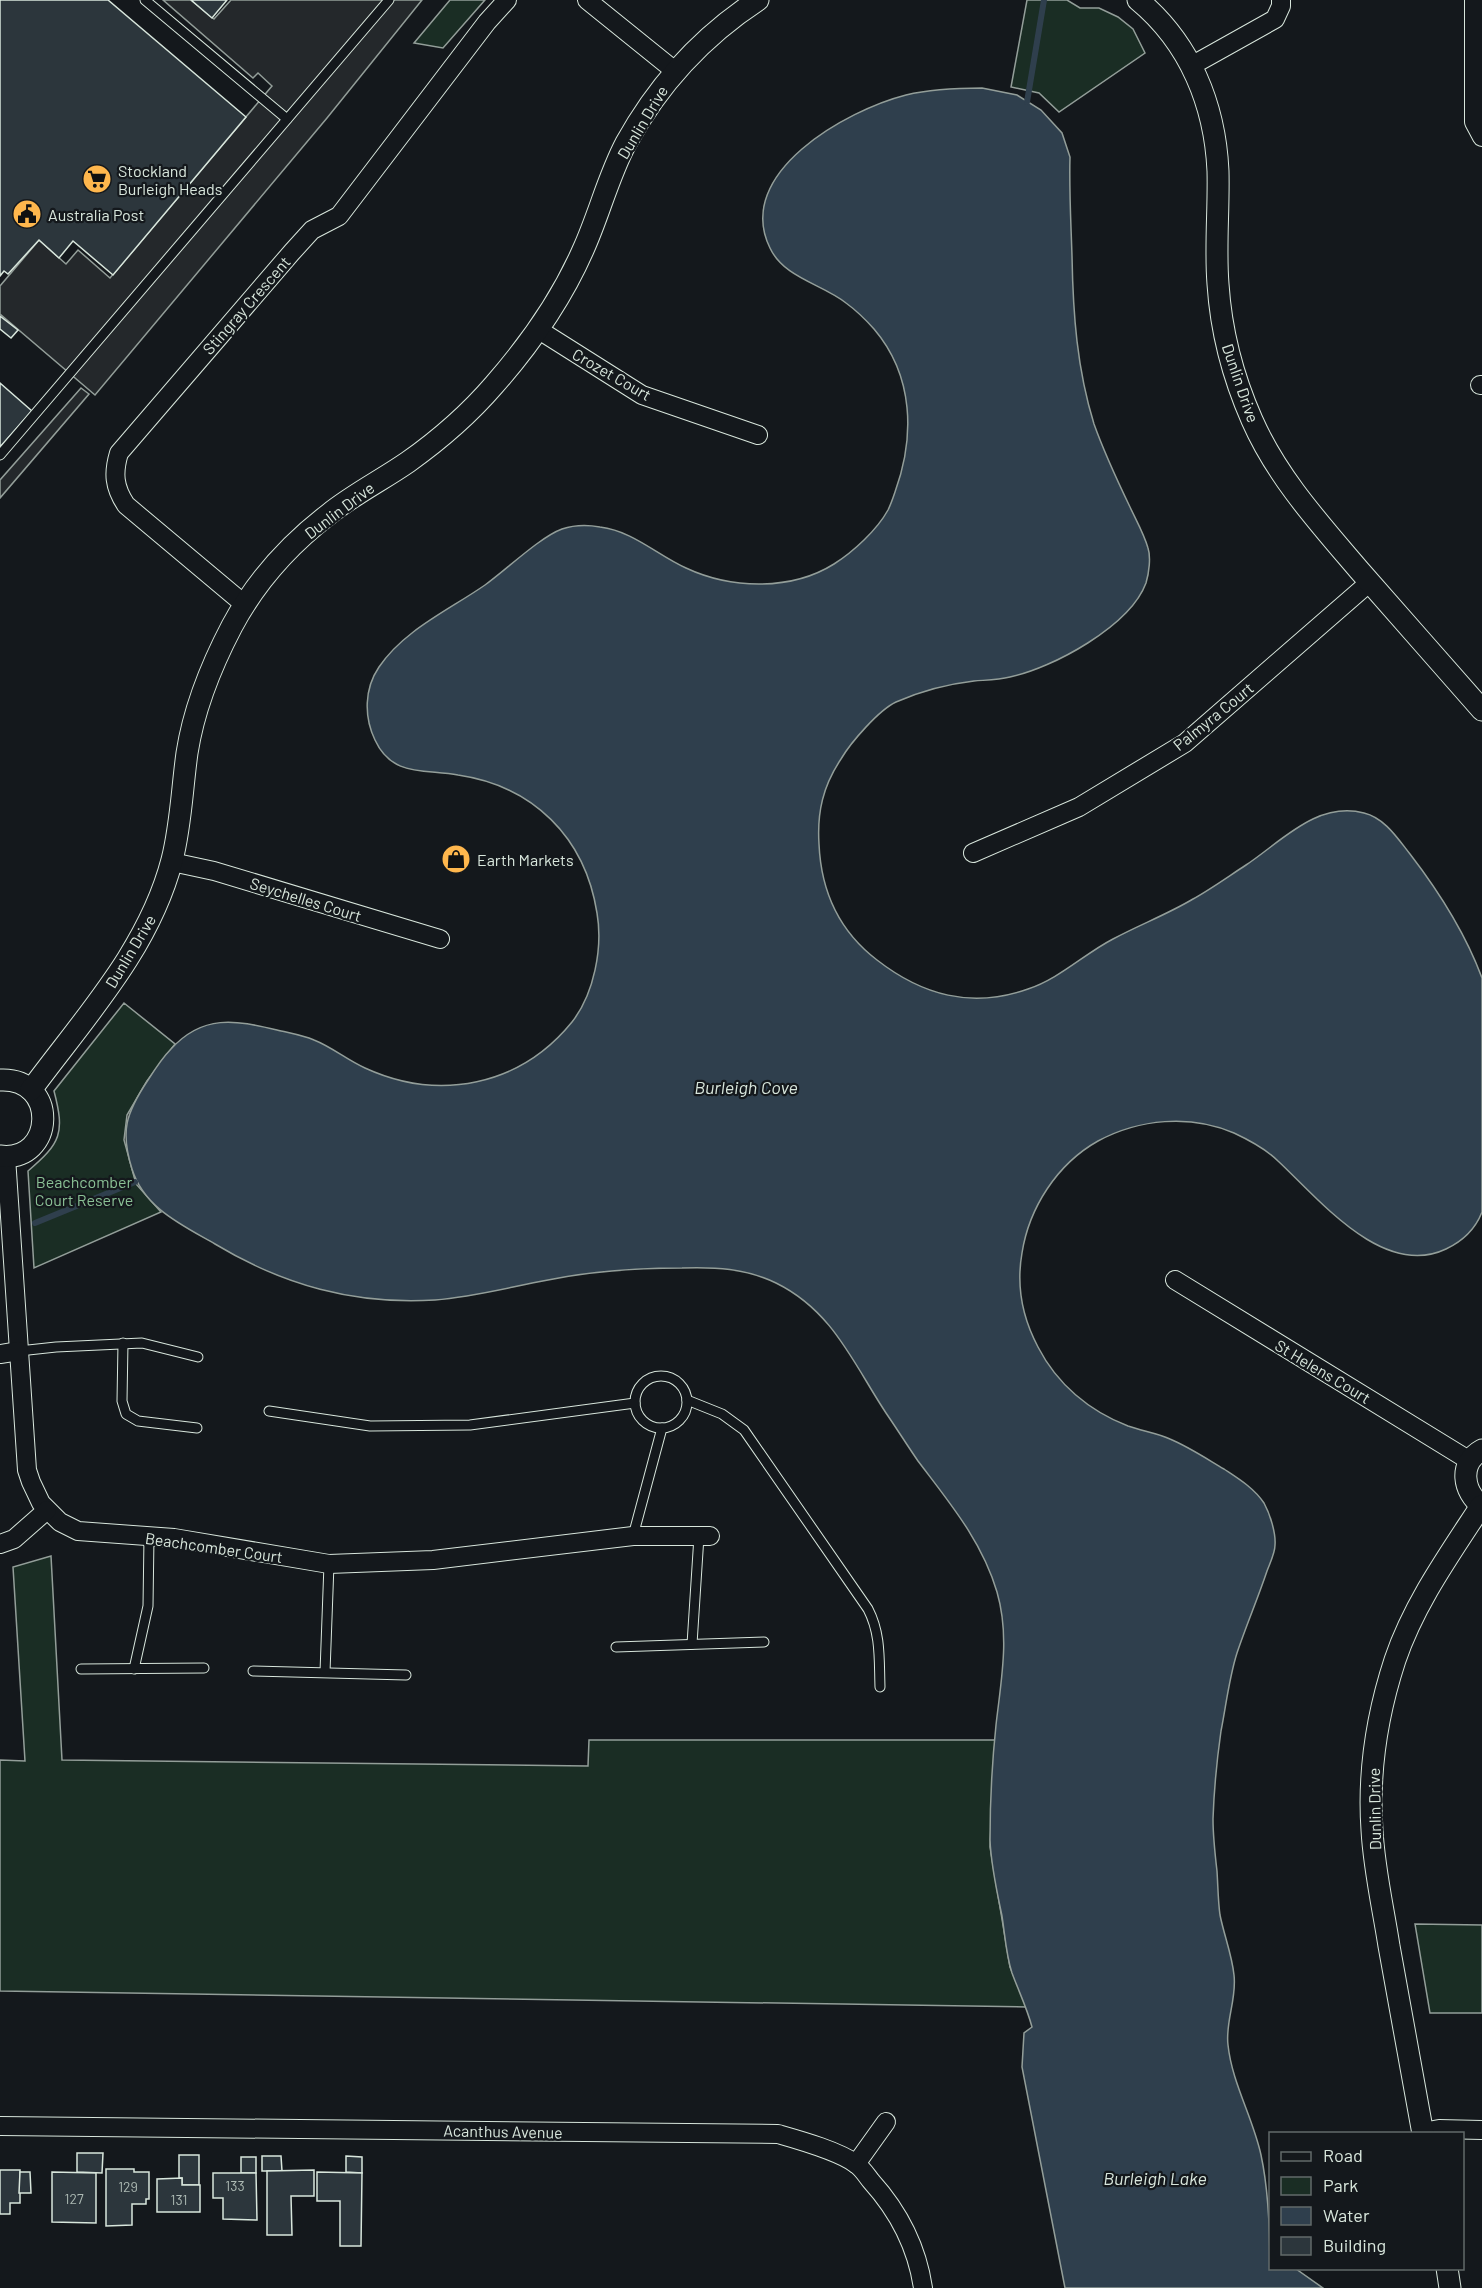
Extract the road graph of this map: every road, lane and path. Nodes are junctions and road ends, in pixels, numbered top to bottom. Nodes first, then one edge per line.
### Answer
1 (145, 0) edge
2 (389, 0) edge
3 (507, 0) edge
4 (587, 0) edge
5 (758, 0) edge
6 (1138, 0) edge
7 (1281, 0) edge
8 (1474, 0) edge
9 (1191, 66) junction
10 (675, 71) junction
11 (286, 119) junction
12 (1482, 137) edge
13 (539, 330) junction
14 (758, 435) dead end
15 (0, 455) edge
16 (1370, 582) junction
17 (244, 604) junction
18 (1482, 710) edge
19 (972, 853) dead end
20 (171, 862) junction
21 (440, 939) dead end
22 (0, 1080) edge
23 (31, 1090) junction
24 (3, 1156) edge
25 (1175, 1280) dead end
26 (123, 1343) junction
27 (19, 1351) junction
28 (0, 1353) edge
29 (198, 1356) dead end
30 (687, 1400) junction
31 (635, 1402) junction
32 (269, 1411) dead end
33 (197, 1428) dead end
34 (662, 1428) junction
35 (1476, 1455) edge
36 (1482, 1506) edge
37 (46, 1510) junction
38 (633, 1536) junction
39 (704, 1536) joint
40 (149, 1537) junction
41 (0, 1544) edge
42 (329, 1564) junction
43 (764, 1642) dead end
44 (692, 1644) junction
45 (616, 1647) dead end
46 (204, 1668) dead end
47 (81, 1669) dead end
48 (134, 1669) junction
49 (253, 1671) dead end
50 (325, 1672) junction
51 (406, 1675) dead end
52 (880, 1687) dead end
53 (886, 2122) dead end
54 (0, 2126) edge
55 (1482, 2130) edge
56 (1423, 2132) edge
57 (1427, 2132) edge
58 (856, 2164) junction
59 (1446, 2270) edge
60 (923, 2288) edge
61 (1450, 2288) edge

1 - 11 lane
2 - 11 lane
3 - 17 street, Stingray Crescent
4 - 10 street
5 - 10 street, Dunlin Drive
6 - 9 street, Dunlin Drive
7 - 9 street
8 - 12 street
9 - 16 street, Dunlin Drive
10 - 13 street, Dunlin Drive
11 - 15 lane
13 - 14 street, Crozet Court
13 - 17 street, Dunlin Drive
16 - 18 street, Dunlin Drive
16 - 19 street, Palmyra Court
17 - 20 street, Dunlin Drive
20 - 21 street, Seychelles Court
20 - 23 street, Dunlin Drive
22 - 23 street
23 - 24 street
24 - 27 street, Beachcomber Court
25 - 35 street, St Helens Court
26 - 27 lane
26 - 29 lane
26 - 33 lane
27 - 28 street
27 - 37 street, Beachcomber Court
30 - 31 lane
30 - 34 lane
30 - 52 lane
31 - 32 lane
31 - 34 lane
34 - 38 lane
35 - 36 street, Dunlin Drive
36 - 56 street, Dunlin Drive
37 - 40 street, Beachcomber Court
37 - 41 street
38 - 39 street, Beachcomber Court
38 - 42 street, Beachcomber Court
39 - 44 lane
40 - 42 street, Beachcomber Court
40 - 48 lane
42 - 50 lane
43 - 44 lane
44 - 45 lane
46 - 48 lane
47 - 48 lane
49 - 50 lane
50 - 51 lane
53 - 58 street
54 - 58 street, Acanthus Avenue
55 - 57 street
58 - 60 street, Acanthus Avenue
59 - 61 street

